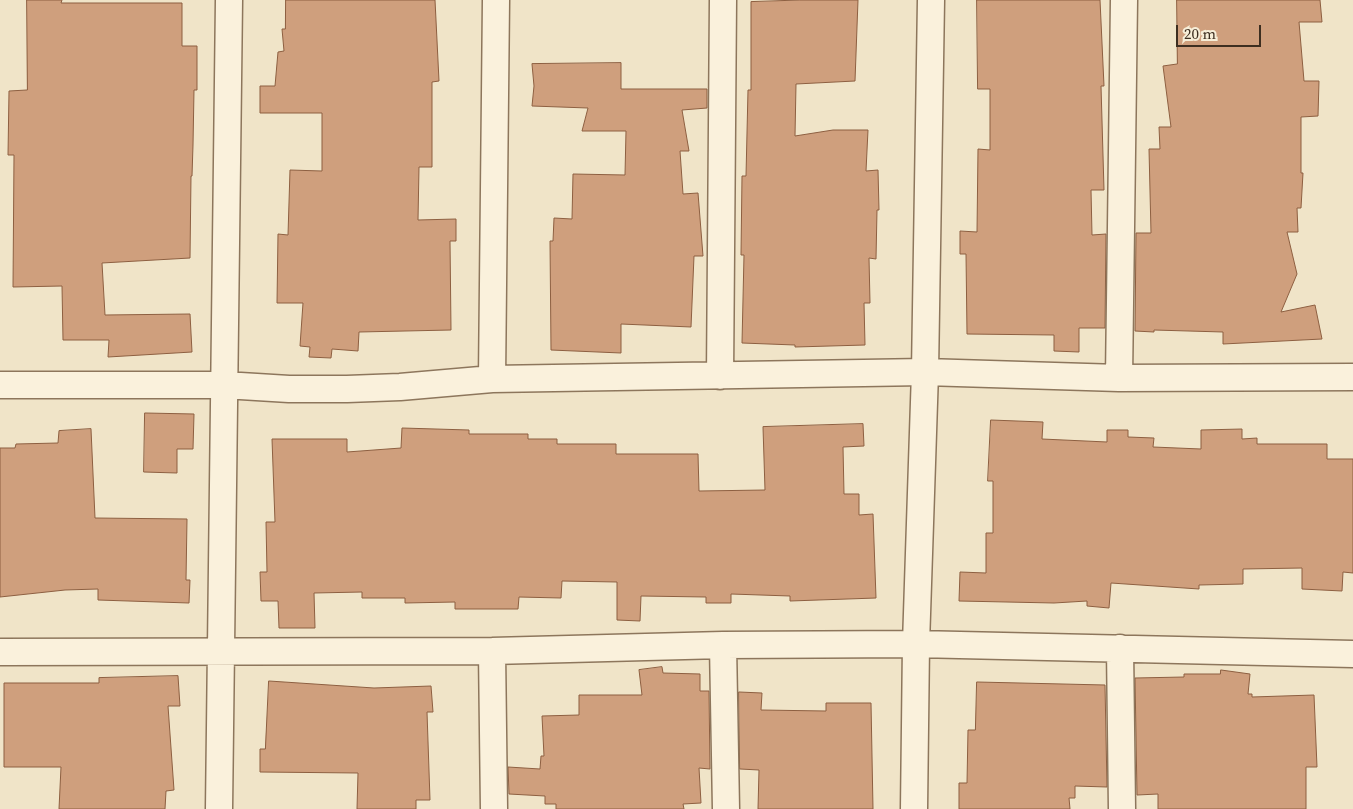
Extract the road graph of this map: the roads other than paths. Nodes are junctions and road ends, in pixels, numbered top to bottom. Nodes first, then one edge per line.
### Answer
1 (229, 0) edge
2 (496, 0) edge
3 (722, 0) edge
4 (931, 0) edge
5 (1124, 0) edge
6 (925, 372) junction
7 (720, 376) junction
8 (1353, 377) edge
9 (492, 378) junction
10 (1119, 378) junction
11 (224, 384) junction
12 (0, 385) edge
13 (916, 644) junction
14 (723, 645) junction
15 (1120, 648) junction
16 (222, 651) junction
17 (492, 651) junction
18 (0, 652) edge
19 (1353, 654) edge
20 (220, 809) edge
21 (494, 809) edge
22 (726, 809) edge
23 (914, 809) edge
24 (1122, 809) edge

1 - 11 street
2 - 9 street
3 - 7 street
4 - 6 street
5 - 10 street
6 - 7 street
6 - 10 street
6 - 13 street
7 - 9 street
8 - 10 street
9 - 11 street
11 - 12 street
11 - 16 street
13 - 14 street
13 - 15 street
13 - 23 street
14 - 17 street
14 - 22 street
15 - 19 street
15 - 24 street
16 - 17 street
16 - 18 street
16 - 20 street
17 - 21 street

